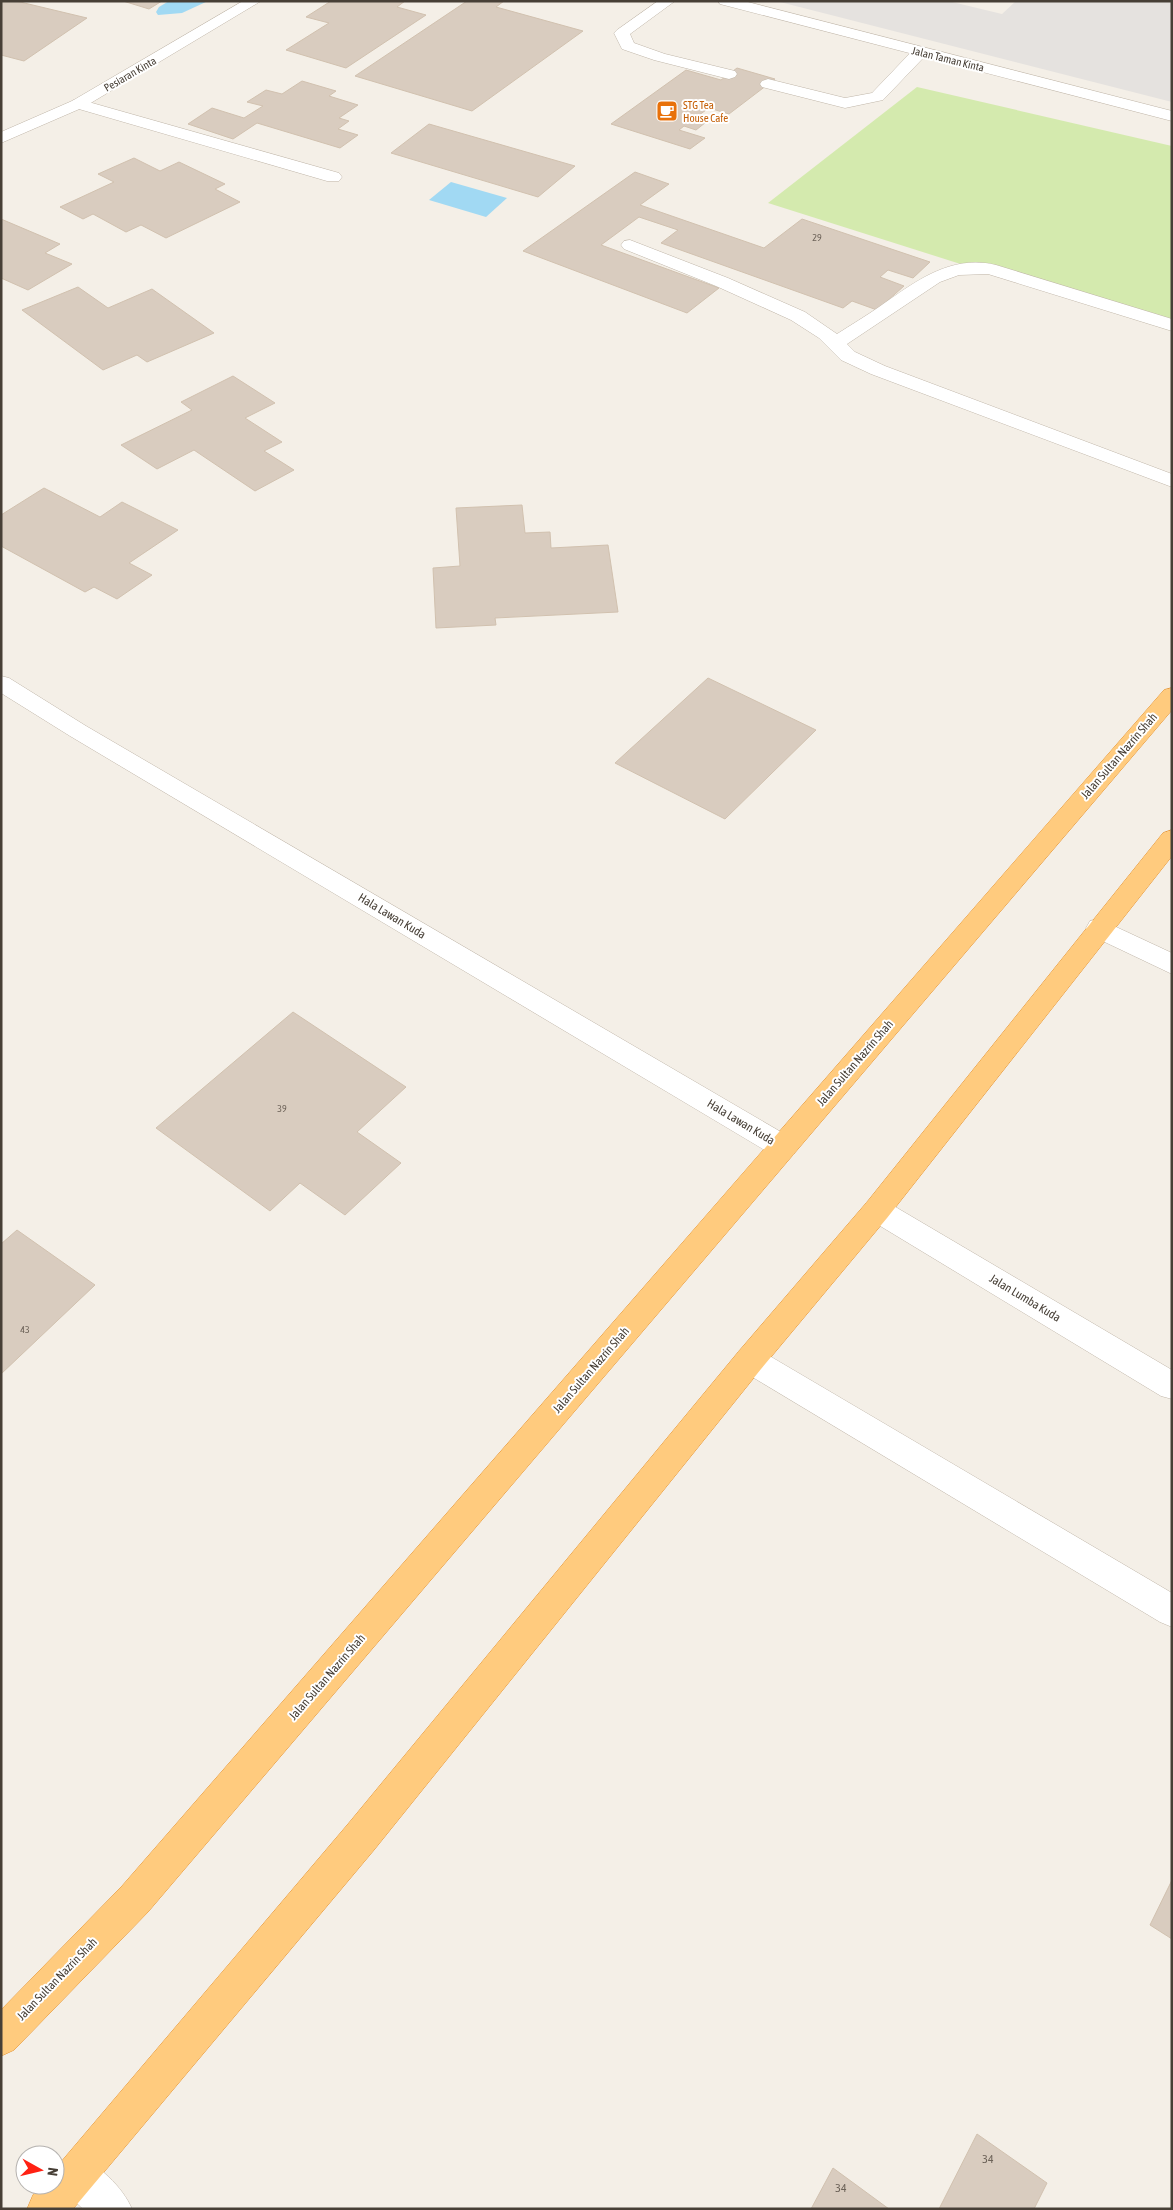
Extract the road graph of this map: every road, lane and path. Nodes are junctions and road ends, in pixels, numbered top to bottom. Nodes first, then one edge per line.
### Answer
1 (254, 1) edge
2 (668, 1) edge
3 (725, 1) edge
4 (920, 52) junction
5 (729, 74) dead end
6 (768, 84) dead end
7 (78, 104) junction
8 (1172, 116) edge
9 (1, 138) edge
10 (333, 177) dead end
11 (630, 245) dead end
12 (1172, 325) edge
13 (835, 343) junction
14 (1172, 481) edge
15 (1, 683) edge
16 (1172, 695) edge
17 (1172, 839) edge
18 (1099, 928) junction
19 (1172, 964) edge
20 (783, 1147) junction
21 (877, 1210) junction
22 (750, 1360) junction
23 (1172, 1386) edge
24 (1172, 1611) edge
25 (1, 2036) edge
26 (76, 2175) junction
27 (47, 2209) edge
28 (112, 2209) edge

1 - 7 street, Pesiaran Kinta
2 - 5 street
3 - 4 street, Jalan Taman Kinta
4 - 6 street
4 - 8 street, Jalan Taman Kinta
7 - 9 street, Pesiaran Kinta
7 - 10 street
11 - 13 street
12 - 13 street
13 - 14 street
15 - 20 street, Hala Lawan Kuda
16 - 20 highway, Jalan Sultan Nazrin Shah
17 - 18 highway
18 - 19 street
18 - 21 highway
20 - 25 highway, Jalan Sultan Nazrin Shah
21 - 22 highway
21 - 23 street, Jalan Lumba Kuda
22 - 24 street
22 - 26 highway
26 - 27 highway
26 - 28 street

